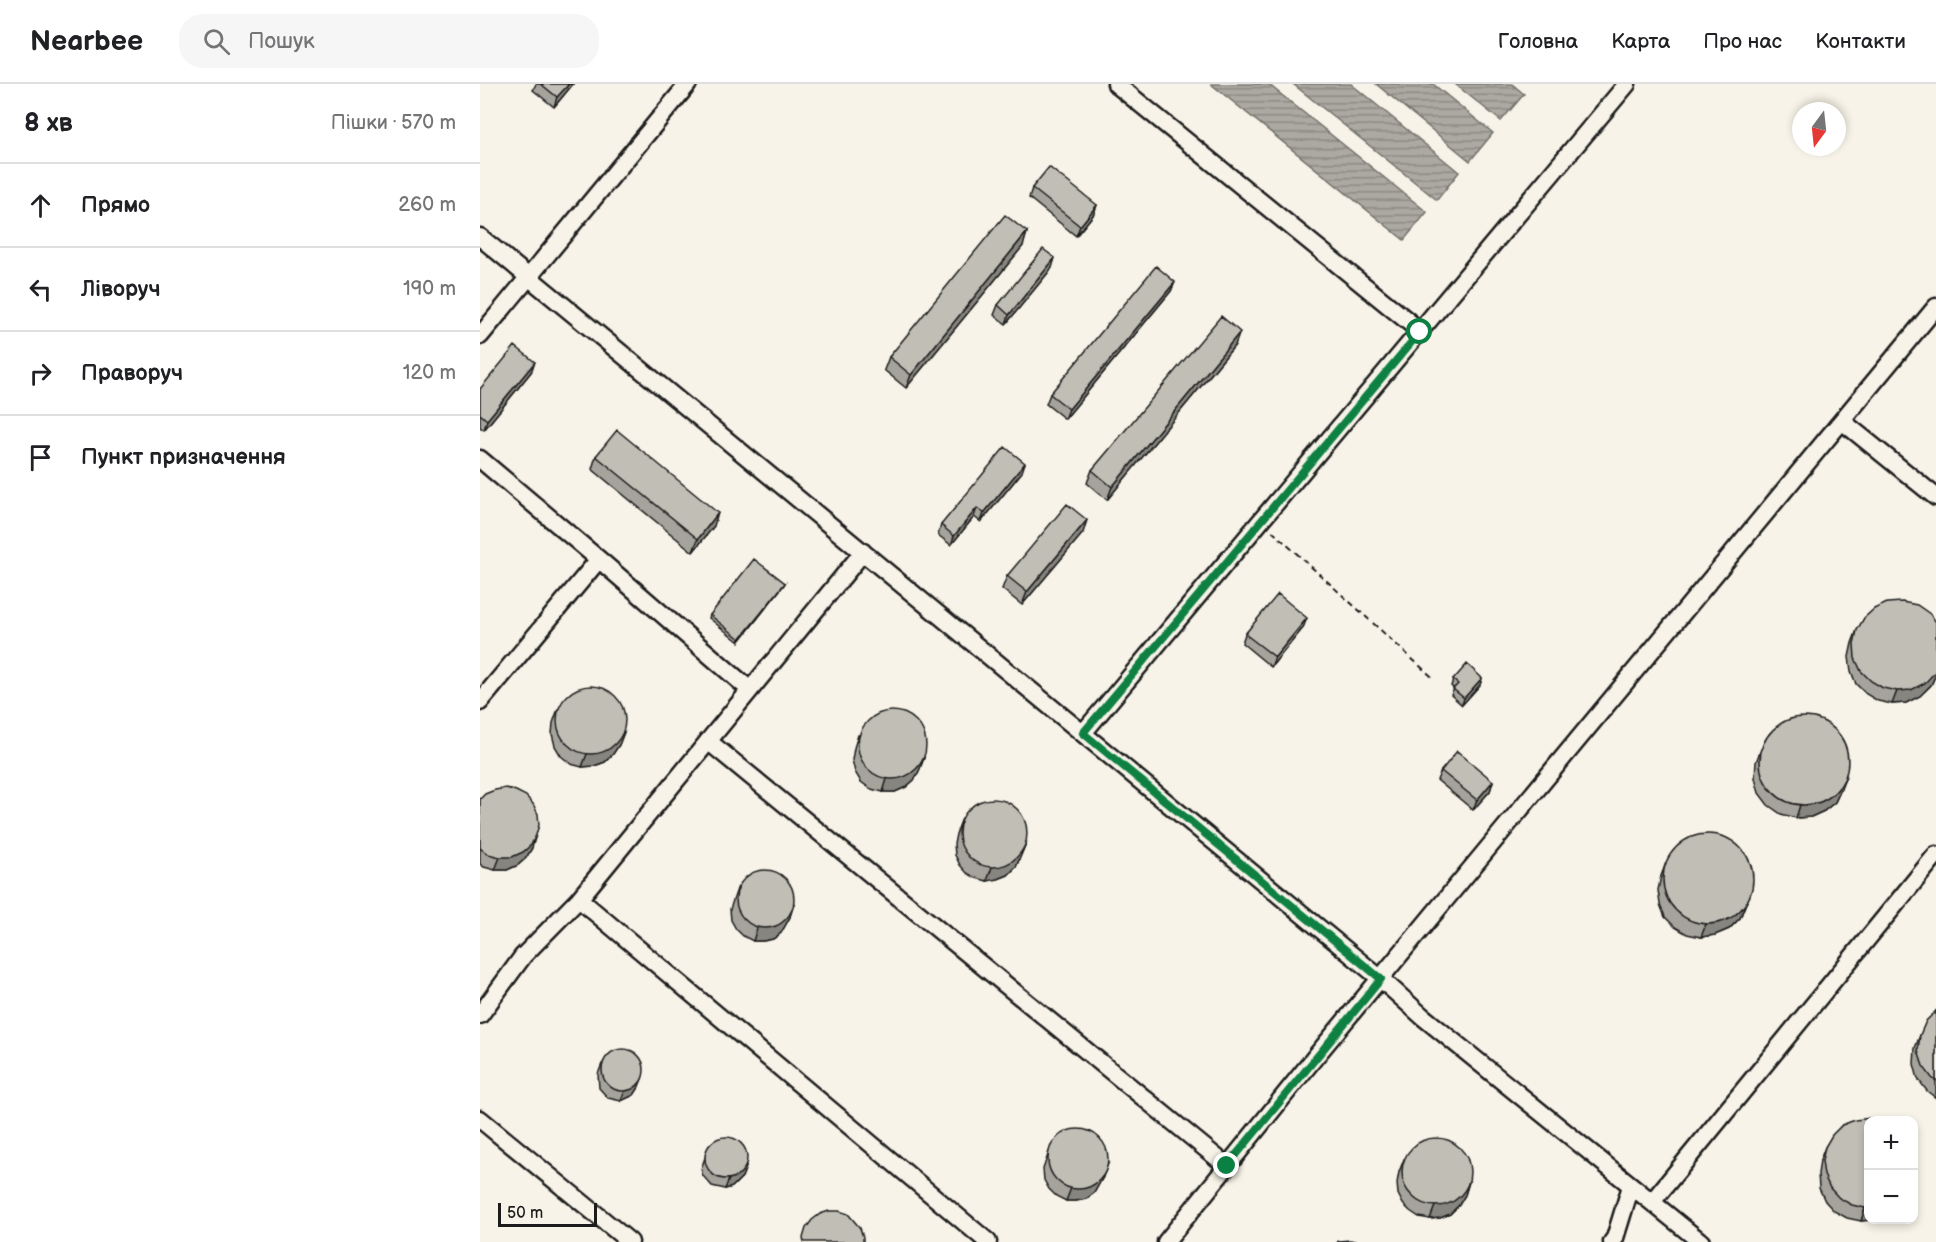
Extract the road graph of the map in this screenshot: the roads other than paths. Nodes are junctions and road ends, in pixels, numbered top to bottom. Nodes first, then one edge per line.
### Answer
1 (688, 84) edge
2 (1116, 84) edge
3 (1627, 84) edge
4 (480, 237) edge
5 (528, 276) junction
6 (1936, 307) edge
7 (1420, 332) junction
8 (480, 336) edge
9 (1842, 421) junction
10 (480, 459) edge
11 (1936, 497) edge
12 (863, 552) junction
13 (602, 562) junction
14 (750, 690) junction
15 (480, 702) edge
16 (1083, 733) junction
17 (708, 741) junction
18 (1936, 855) edge
19 (579, 898) junction
20 (1381, 979) junction
21 (480, 1015) edge
22 (480, 1119) edge
23 (1227, 1166) junction
24 (1631, 1186) junction
25 (1652, 1202) junction
26 (630, 1242) edge
27 (988, 1242) edge
28 (1166, 1242) edge
29 (1612, 1242) edge
30 (1701, 1242) edge

1 - 5 lane
2 - 7 lane
3 - 7 lane
4 - 5 lane
5 - 8 lane
5 - 12 lane
6 - 9 lane
7 - 16 lane
9 - 11 lane
9 - 20 lane
10 - 13 lane
12 - 14 lane
12 - 16 lane
13 - 14 lane
13 - 15 lane
14 - 17 lane
16 - 20 lane
17 - 19 lane
17 - 23 lane
18 - 25 lane
19 - 21 lane
19 - 27 lane
20 - 23 lane
20 - 24 lane
22 - 26 lane
23 - 28 lane
24 - 25 lane
24 - 29 lane
25 - 30 lane

